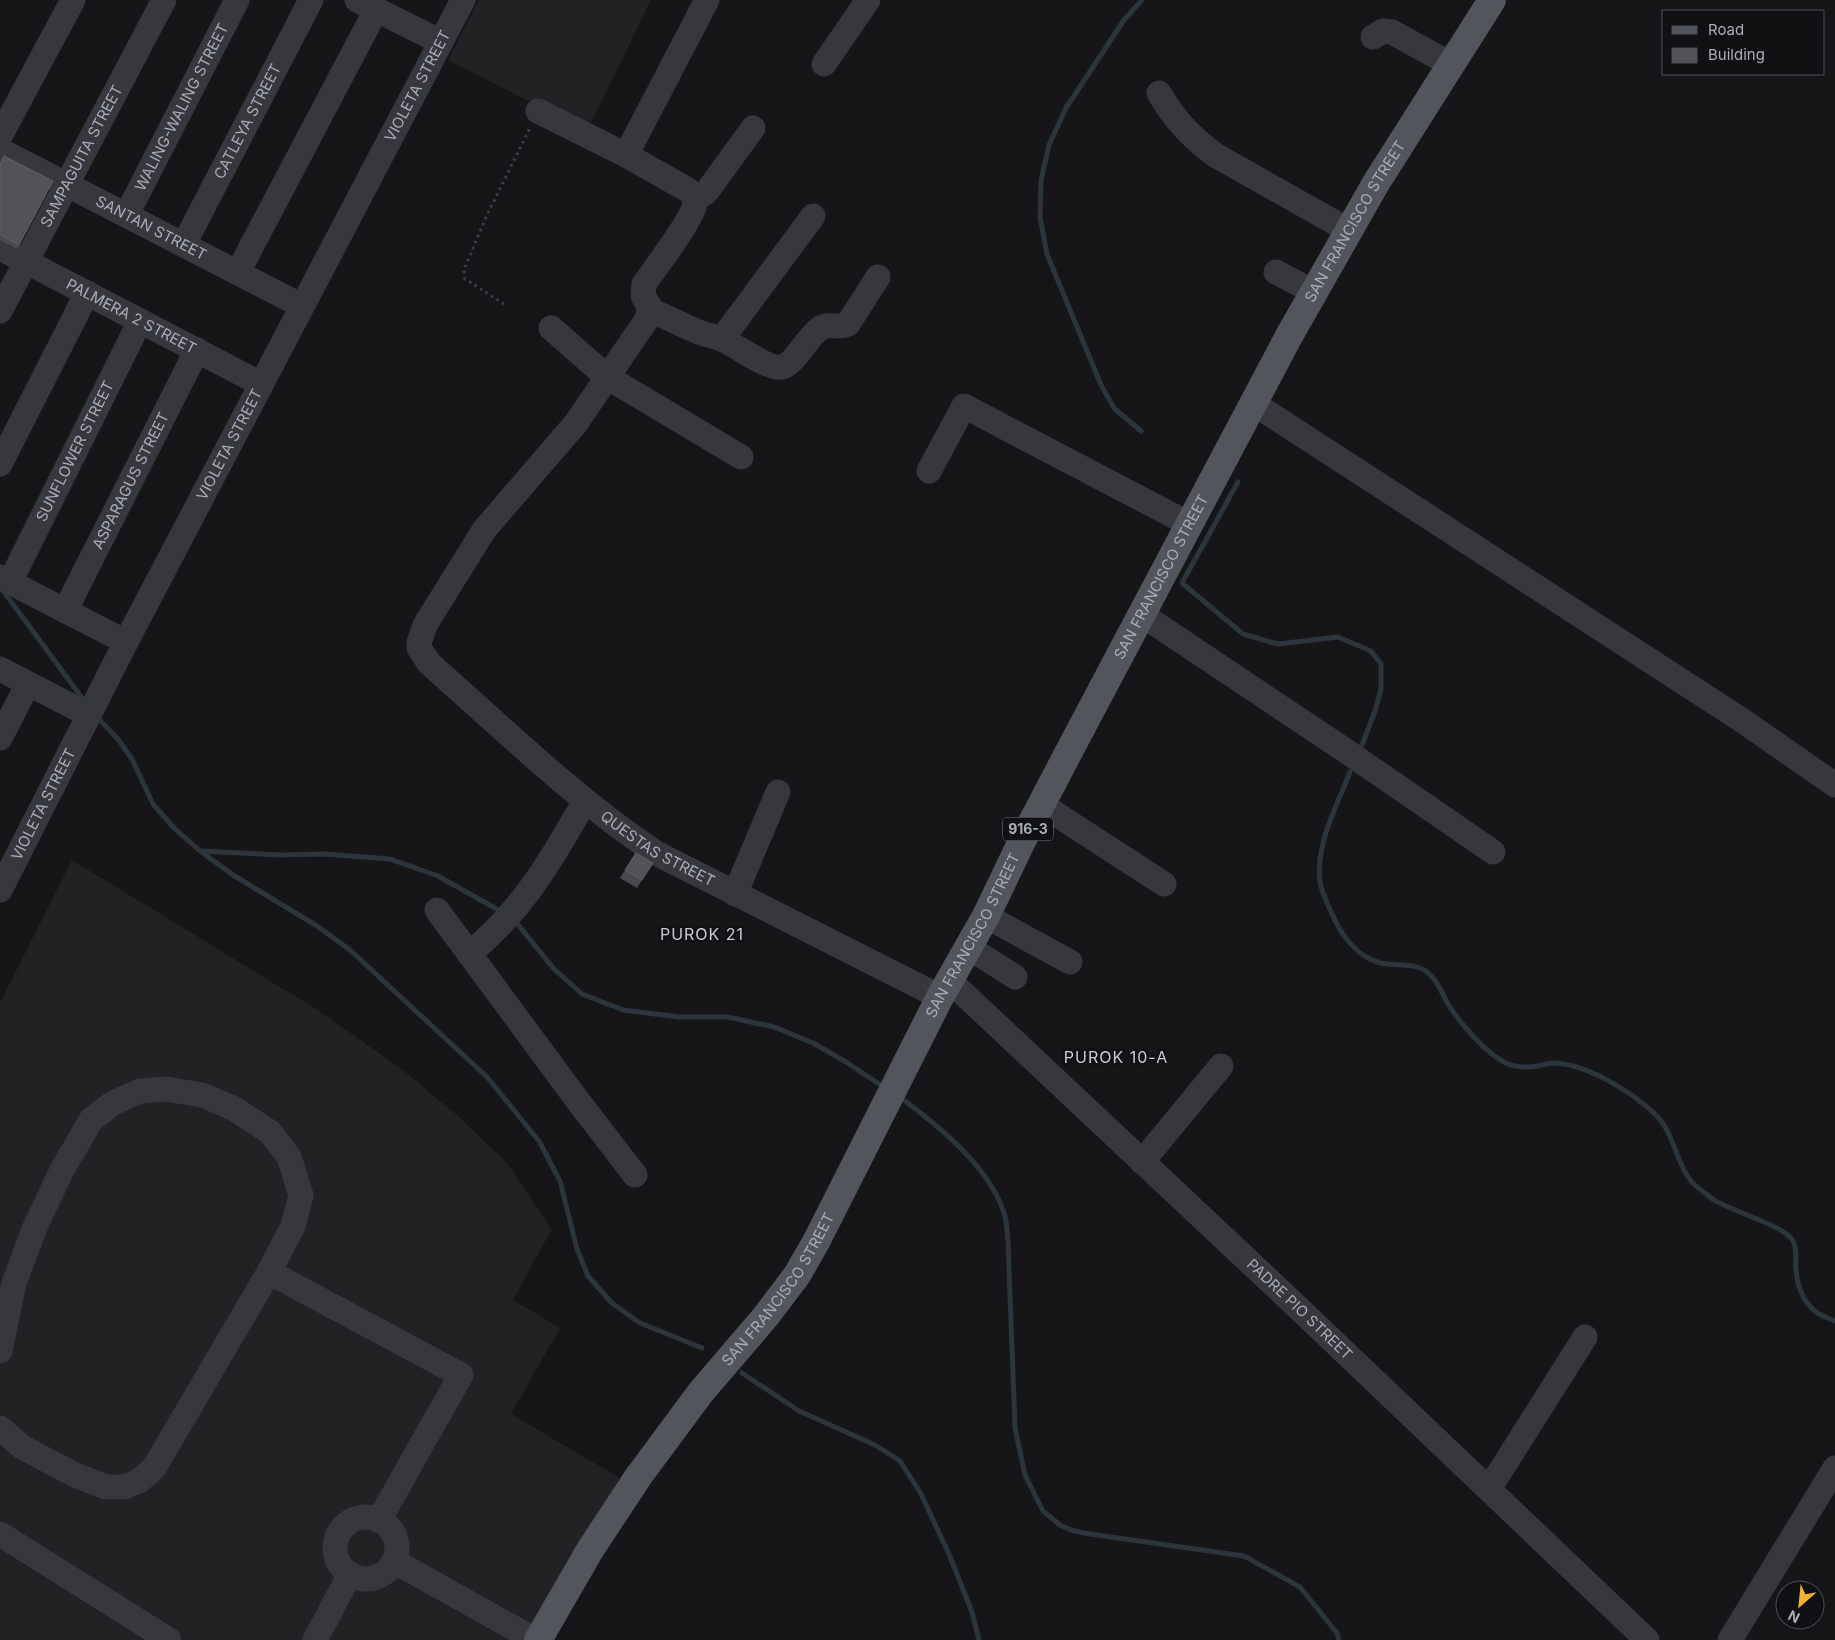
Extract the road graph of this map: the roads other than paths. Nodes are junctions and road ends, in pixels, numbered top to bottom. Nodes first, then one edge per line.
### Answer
1 (73, 0) edge
2 (164, 0) edge
3 (236, 0) edge
4 (311, 0) edge
5 (463, 0) edge
6 (707, 0) edge
7 (868, 0) edge
8 (1492, 0) edge
9 (367, 5) edge
10 (1373, 36) dead end
11 (441, 42) junction
12 (824, 64) dead end
13 (1450, 64) junction
14 (1159, 92) dead end
15 (538, 111) road end
16 (753, 128) dead end
17 (0, 136) edge
18 (0, 150) edge
19 (626, 155) junction
20 (67, 183) junction
21 (695, 198) junction
22 (127, 214) junction
23 (813, 216) dead end
24 (1348, 230) junction
25 (184, 244) junction
26 (0, 248) edge
27 (26, 262) junction
28 (238, 272) junction
29 (1276, 272) dead end
30 (878, 277) dead end
31 (1314, 292) junction
32 (87, 293) junction
33 (302, 306) junction
34 (0, 311) edge
35 (650, 311) junction
36 (140, 321) junction
37 (551, 328) dead end
38 (722, 339) junction
39 (196, 350) junction
40 (607, 377) junction
41 (262, 384) junction
42 (1253, 403) junction
43 (742, 457) dead end
44 (0, 464) edge
45 (929, 471) dead end
46 (1189, 524) junction
47 (5, 579) edge
48 (65, 611) junction
49 (1141, 614) junction
50 (126, 642) junction
51 (0, 669) edge
52 (28, 684) junction
53 (89, 715) junction
54 (0, 738) edge
55 (1835, 785) edge
56 (778, 792) dead end
57 (585, 801) junction
58 (1042, 805) junction
59 (1493, 852) dead end
60 (1164, 884) dead end
61 (0, 890) edge
62 (735, 894) junction
63 (437, 910) dead end
64 (986, 916) junction
65 (968, 947) junction
66 (469, 954) junction
67 (1070, 962) dead end
68 (1015, 977) dead end
69 (945, 989) junction
70 (1221, 1066) dead end
71 (1142, 1162) junction
72 (635, 1175) dead end
73 (269, 1272) junction
74 (1585, 1337) dead end
75 (0, 1351) edge
76 (0, 1428) edge
77 (1835, 1468) edge
78 (1488, 1489) junction
79 (379, 1520) junction
80 (0, 1534) edge
81 (394, 1562) junction
82 (350, 1574) junction
83 (169, 1640) edge
84 (315, 1640) edge
85 (537, 1640) edge
86 (1648, 1640) edge
87 (1730, 1640) edge

1 - 17 street
2 - 20 street, SAMPAGUITA STREET
3 - 22 street, WALING-WALING STREET
4 - 25 street, CATLEYA STREET
5 - 11 street, VIOLETA STREET
6 - 19 street
7 - 12 street
8 - 13 main road, SAN FRANCISCO STREET / 916-3
9 - 11 street
9 - 28 street
10 - 13 street
11 - 33 street, VIOLETA STREET
13 - 24 main road, SAN FRANCISCO STREET / 916-3
14 - 24 street
15 - 19 street
16 - 21 street
18 - 20 street, SANTAN STREET
19 - 21 street
20 - 22 street, SANTAN STREET
20 - 27 street, SAMPAGUITA STREET
21 - 35 street
22 - 25 street, SANTAN STREET
23 - 38 street
24 - 31 main road, SAN FRANCISCO STREET / 916-3
25 - 28 street, SANTAN STREET
26 - 27 street, PALMERA 2 STREET
27 - 32 street, PALMERA 2 STREET
27 - 34 street, SAMPAGUITA STREET
28 - 33 street, SANTAN STREET
29 - 31 street
30 - 38 street
31 - 42 main road, SAN FRANCISCO STREET / 916-3
32 - 36 street, PALMERA 2 STREET
32 - 44 street
33 - 41 street, VIOLETA STREET
35 - 38 street
35 - 40 street
36 - 39 street, PALMERA 2 STREET
36 - 47 street, SUNFLOWER STREET
37 - 40 street
39 - 41 street, PALMERA 2 STREET
39 - 48 street, ASPARAGUS STREET
40 - 43 street
40 - 57 street, QUESTAS STREET
41 - 50 street, VIOLETA STREET
42 - 46 main road, SAN FRANCISCO STREET / 916-3
42 - 55 street
45 - 46 street
46 - 49 main road, SAN FRANCISCO STREET / 916-3
47 - 48 street
48 - 50 street
49 - 58 main road, SAN FRANCISCO STREET / 916-3
49 - 59 street
50 - 53 street, VIOLETA STREET
51 - 52 street
52 - 53 street
52 - 54 street
53 - 61 street, VIOLETA STREET
56 - 62 street
57 - 62 street, QUESTAS STREET
57 - 66 street
58 - 60 street
58 - 64 main road, SAN FRANCISCO STREET / 916-3
62 - 69 street, QUESTAS STREET
63 - 66 street
64 - 65 main road, SAN FRANCISCO STREET / 916-3
64 - 67 street
65 - 68 street
65 - 69 main road, SAN FRANCISCO STREET / 916-3
66 - 72 street
69 - 71 street, PADRE PIO STREET
69 - 85 main road, SAN FRANCISCO STREET / 916-3
70 - 71 street
71 - 78 street, PADRE PIO STREET
73 - 75 street
73 - 76 street
73 - 79 street
74 - 78 street
77 - 87 street
78 - 86 street, PADRE PIO STREET
79 - 81 street
79 - 82 street
80 - 83 street
81 - 82 street
81 - 85 street
82 - 84 street

